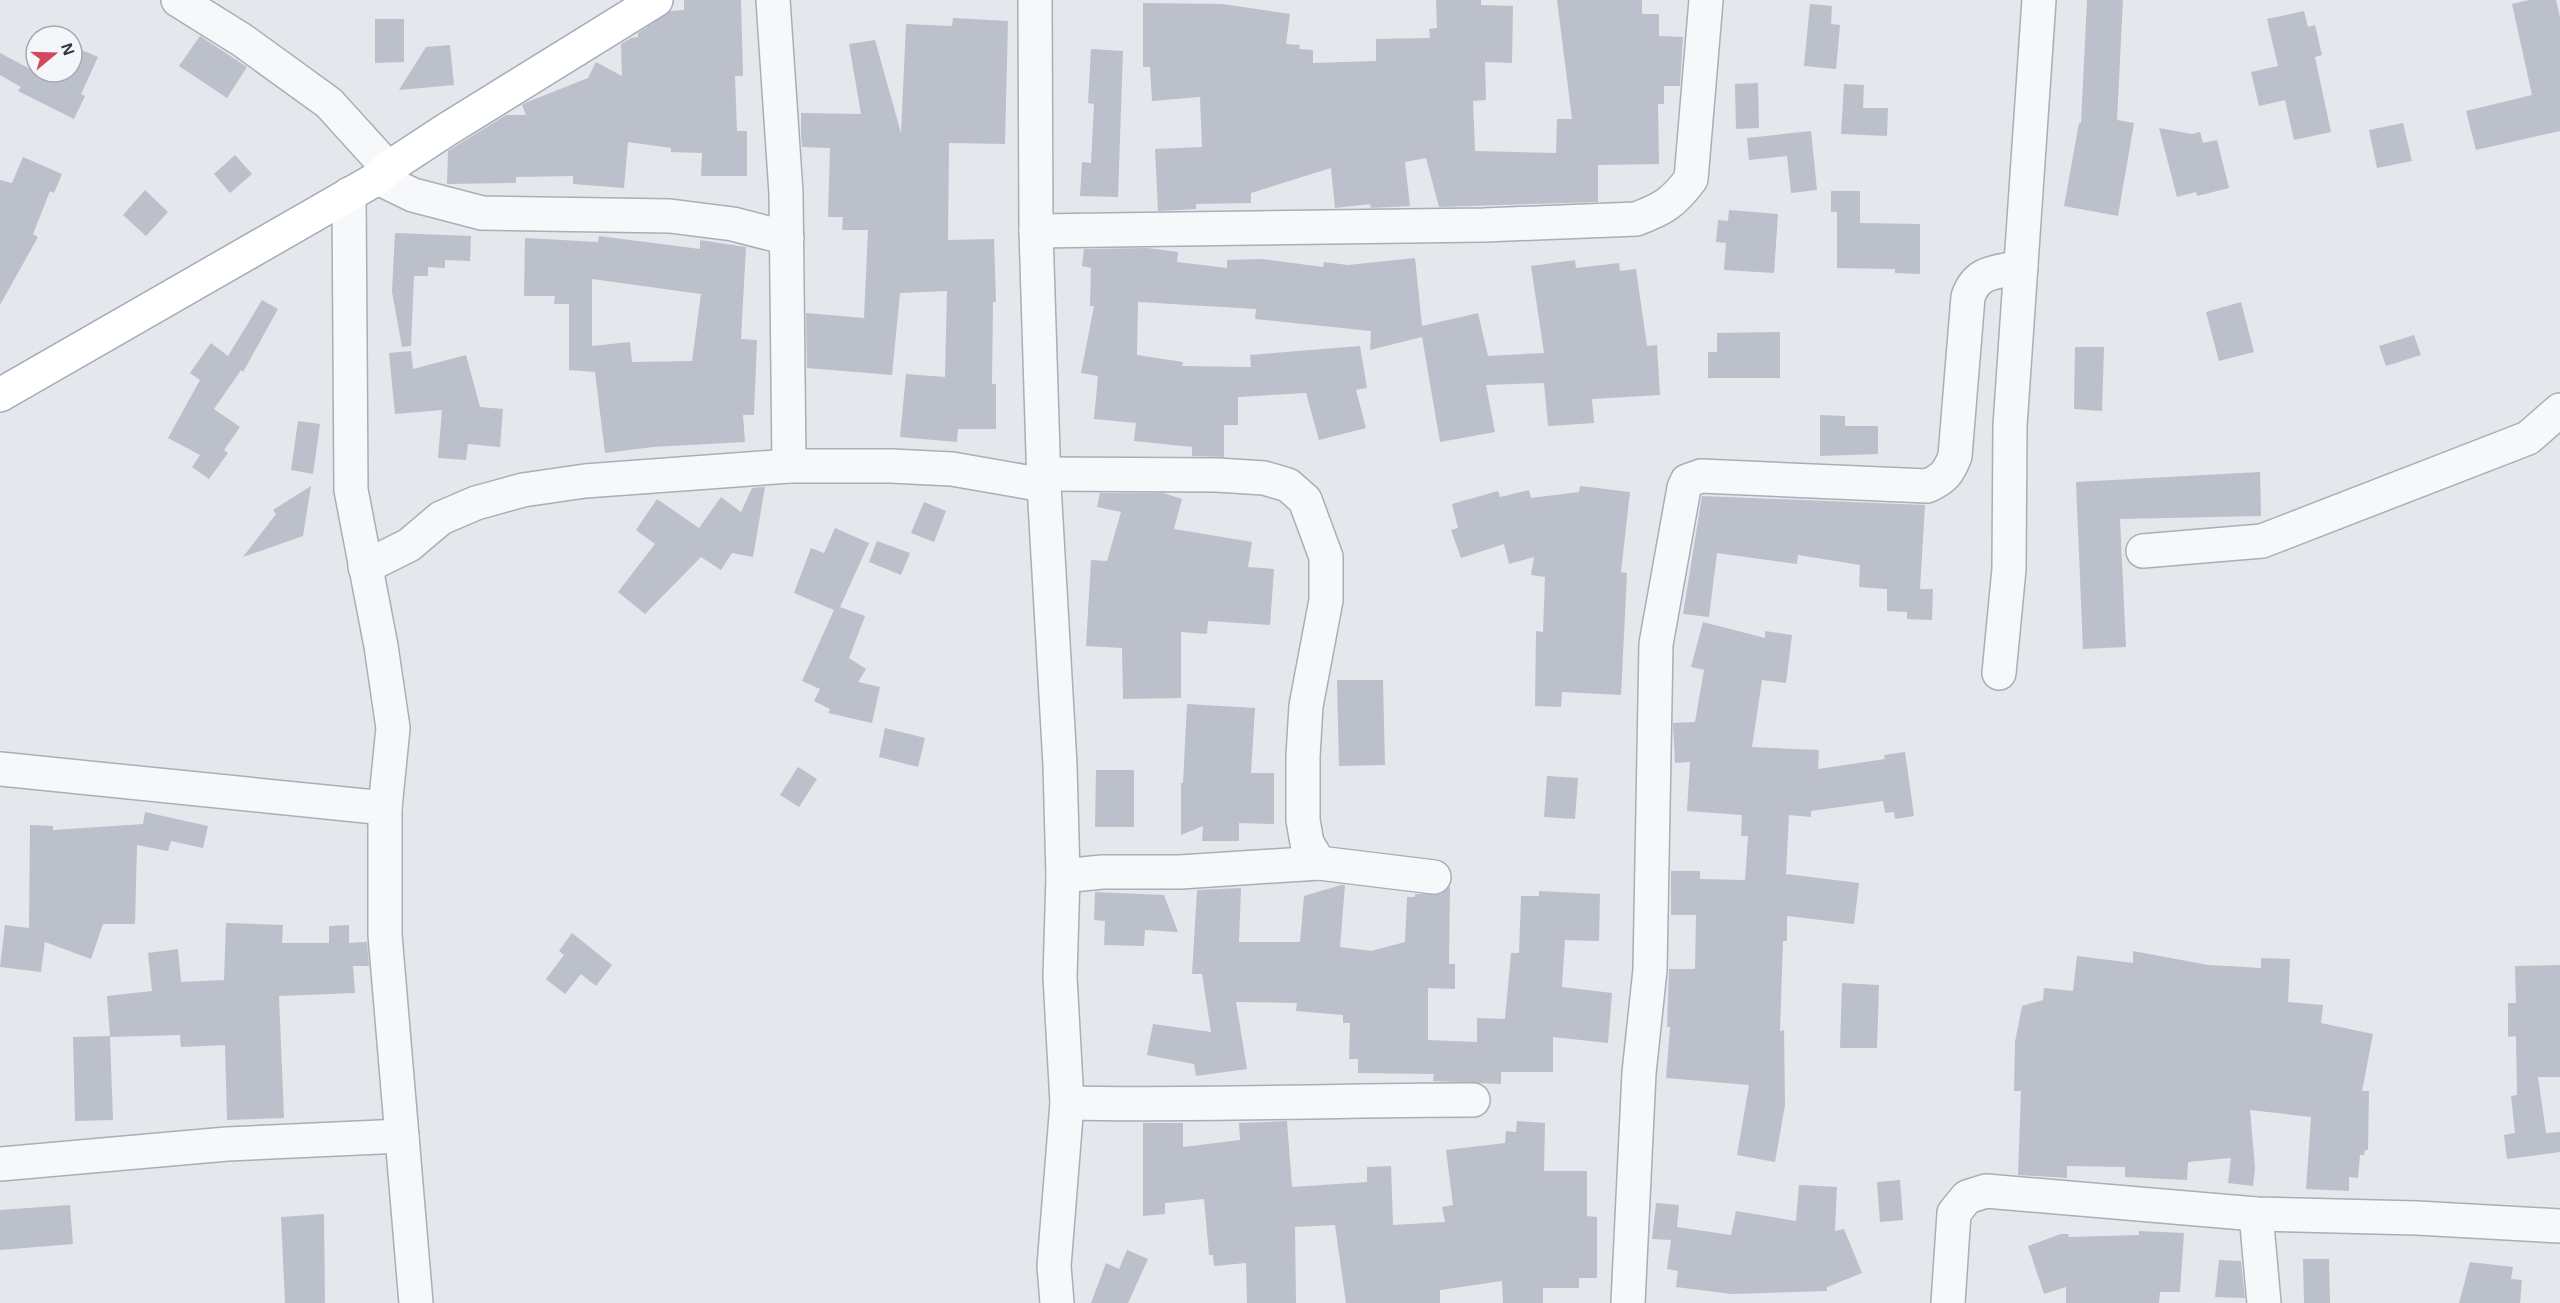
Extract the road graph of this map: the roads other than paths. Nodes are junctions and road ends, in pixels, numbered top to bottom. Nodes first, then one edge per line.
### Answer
1 (178, 0) edge
2 (656, 0) edge
3 (773, 0) edge
4 (1035, 0) edge
5 (1706, 0) edge
6 (2039, 0) edge
7 (383, 173) junction
8 (349, 194) junction
9 (1036, 231) junction
10 (787, 238) junction
11 (2021, 267) junction
12 (0, 395) edge
13 (2560, 410) edge
14 (789, 466) junction
15 (1043, 479) junction
16 (2143, 551) dead end
17 (365, 567) junction
18 (1999, 673) dead end
19 (0, 769) edge
20 (384, 808) junction
21 (1319, 863) junction
22 (1063, 876) junction
23 (1434, 877) dead end
24 (1473, 1100) dead end
25 (1067, 1103) junction
26 (402, 1136) junction
27 (0, 1164) edge
28 (2256, 1214) junction
29 (2560, 1226) edge
30 (416, 1303) edge
31 (1057, 1303) edge
32 (1628, 1303) edge
33 (1948, 1303) edge
34 (2264, 1303) edge

1 - 7 street
2 - 7 main road
3 - 10 street
4 - 9 street
5 - 9 street
6 - 11 street
7 - 8 main road
7 - 10 street
8 - 12 main road
8 - 17 street
9 - 15 street
10 - 14 street
11 - 18 street
11 - 32 street
13 - 16 street
14 - 15 street
14 - 17 street
15 - 21 street
15 - 22 street
17 - 20 street
19 - 20 street
20 - 26 street
21 - 22 street
21 - 23 street
22 - 25 street
24 - 25 street
25 - 31 street
26 - 27 street
26 - 30 street
28 - 29 street
28 - 33 street
28 - 34 street

